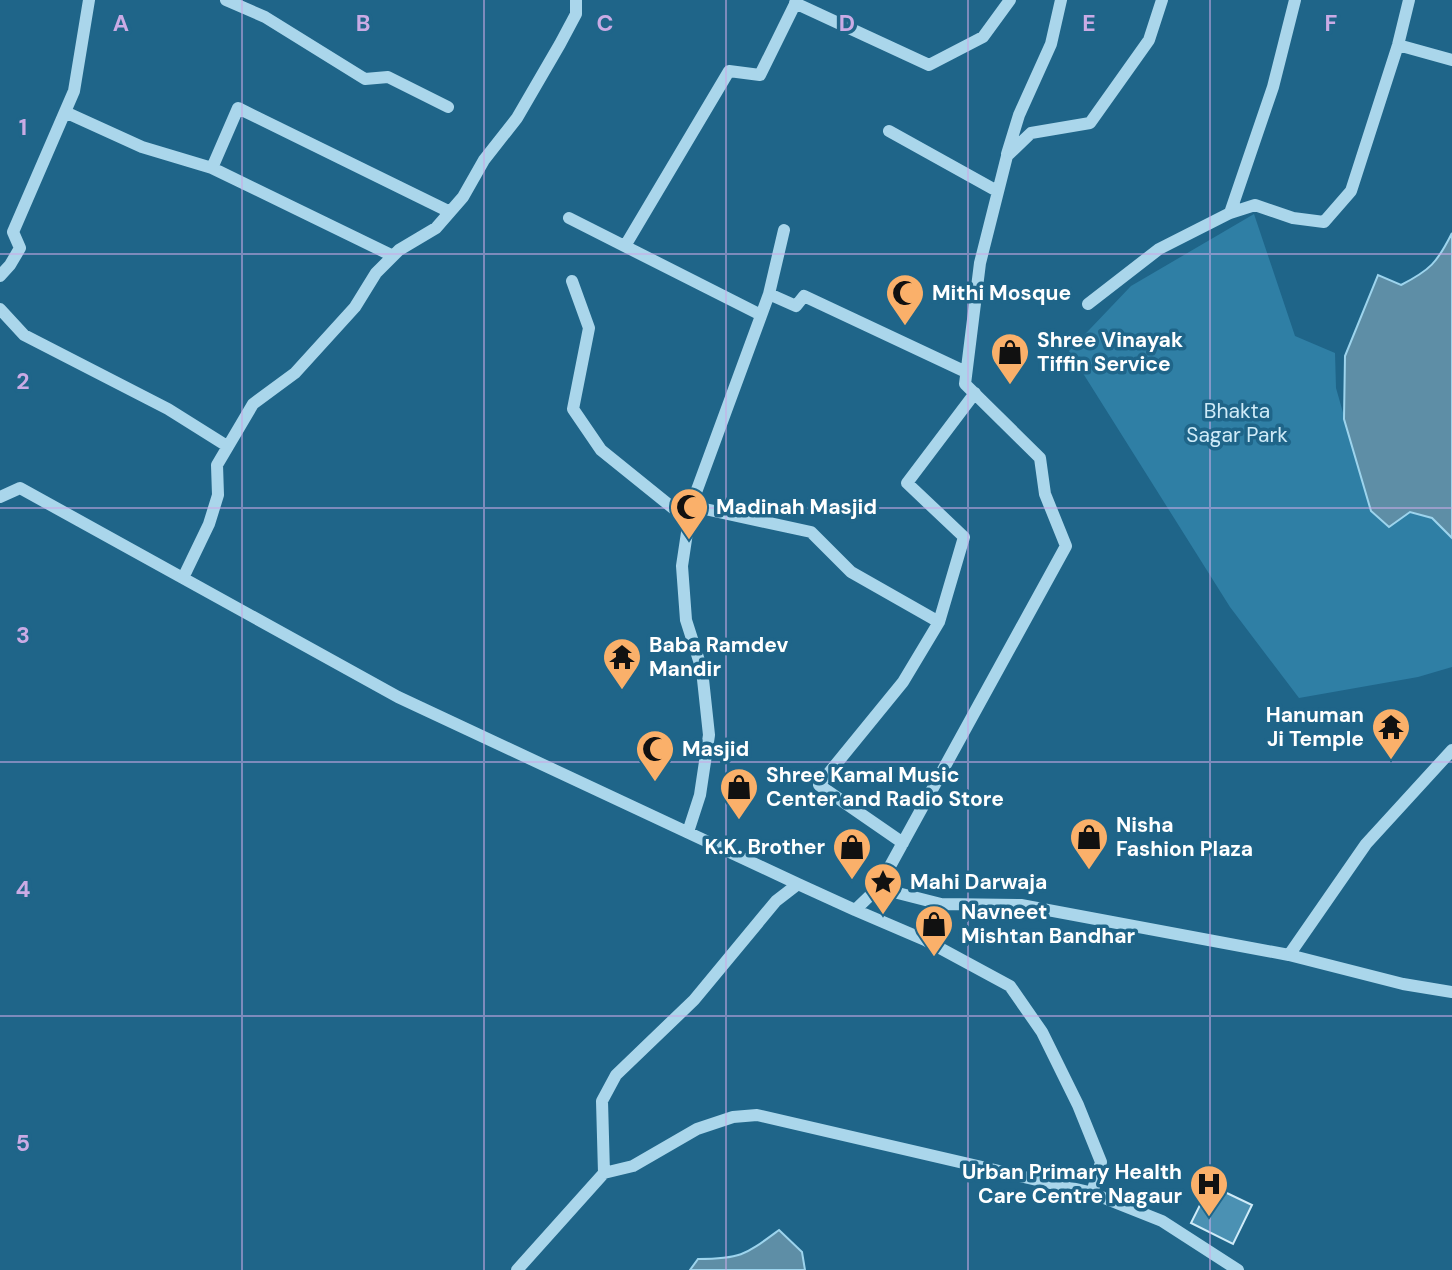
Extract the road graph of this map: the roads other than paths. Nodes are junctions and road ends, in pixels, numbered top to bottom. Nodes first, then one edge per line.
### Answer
1 (89, 0) edge
2 (226, 0) edge
3 (576, 0) edge
4 (1010, 0) edge
5 (1061, 0) edge
6 (1162, 0) edge
7 (1295, 0) edge
8 (1409, 0) edge
9 (796, 1) edge
10 (1398, 45) junction
11 (1452, 60) edge
12 (448, 107) dead end
13 (65, 112) junction
14 (889, 131) dead end
15 (1007, 156) junction
16 (212, 167) junction
17 (998, 191) junction
18 (450, 212) junction
19 (1230, 213) junction
20 (569, 218) dead end
21 (784, 230) dead end
22 (625, 246) junction
23 (393, 256) junction
24 (0, 276) edge
25 (572, 281) dead end
26 (769, 294) junction
27 (1087, 304) dead end
28 (0, 309) edge
29 (761, 315) junction
30 (967, 372) junction
31 (975, 393) junction
32 (227, 446) junction
33 (0, 497) edge
34 (691, 506) junction
35 (689, 521) junction
36 (183, 578) junction
37 (939, 622) junction
38 (1452, 750) edge
39 (688, 832) junction
40 (903, 843) junction
41 (798, 884) junction
42 (878, 888) junction
43 (941, 904) junction
44 (855, 910) junction
45 (925, 940) junction
46 (1289, 955) junction
47 (1452, 992) edge
48 (604, 1173) junction
49 (1093, 1193) junction
50 (517, 1270) edge
51 (1238, 1270) edge

1 - 13 street
2 - 12 street
3 - 18 street
4 - 9 street
5 - 15 street
6 - 15 street
7 - 19 street
8 - 10 street
9 - 22 street
10 - 11 street
10 - 19 street
13 - 16 street
13 - 24 street
14 - 17 street
15 - 17 street
16 - 18 street
16 - 23 street
17 - 30 street
18 - 23 street
19 - 27 street
20 - 22 street
21 - 26 street
22 - 29 street
23 - 32 street
25 - 35 street
26 - 29 street
26 - 30 street
28 - 32 street
29 - 34 street
30 - 31 street
31 - 37 street
31 - 40 street
32 - 36 street
33 - 36 street
34 - 35 street
34 - 37 street
35 - 39 street
36 - 39 street
37 - 40 street
38 - 46 street
39 - 41 street
40 - 42 street
41 - 44 street
41 - 48 street
42 - 43 street
42 - 44 street
43 - 45 street
43 - 46 street
44 - 45 street
45 - 49 street
46 - 47 street
48 - 49 street
48 - 50 street
49 - 51 street

